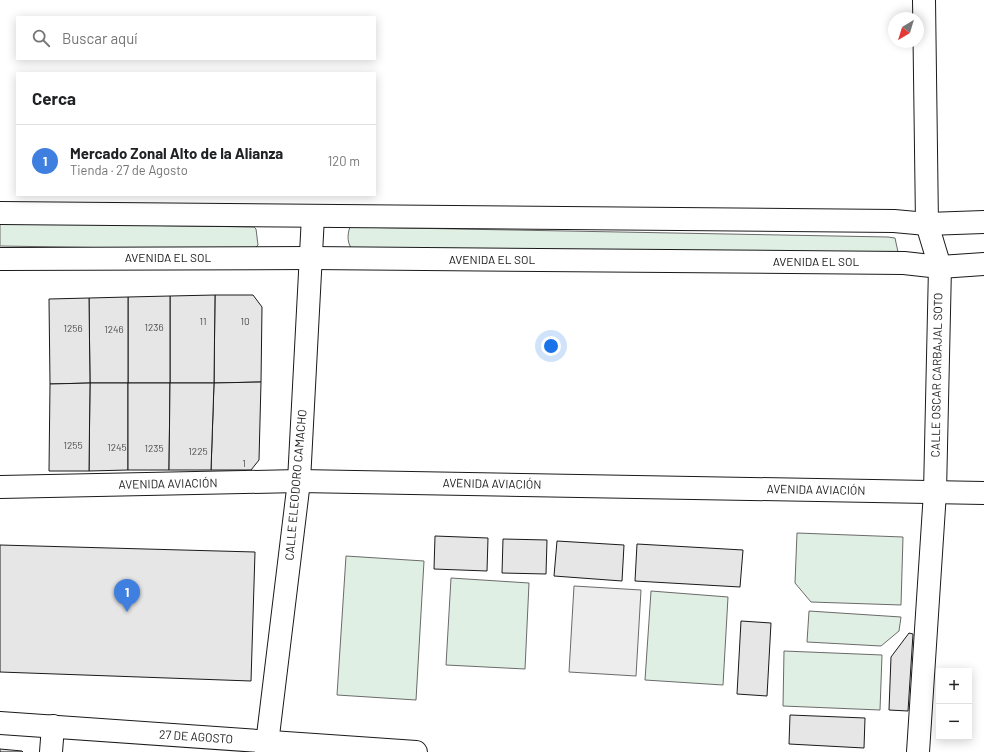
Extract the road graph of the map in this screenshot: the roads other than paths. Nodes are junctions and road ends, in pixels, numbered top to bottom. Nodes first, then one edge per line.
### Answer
1 (924, 0) edge
2 (0, 213) edge
3 (313, 216) junction
4 (984, 222) edge
5 (927, 224) junction
6 (312, 258) junction
7 (0, 259) edge
8 (984, 264) edge
9 (940, 267) junction
10 (299, 481) junction
11 (0, 487) edge
12 (935, 492) junction
13 (984, 493) edge
14 (0, 723) edge
15 (53, 726) junction
16 (266, 747) edge
17 (51, 752) edge
18 (416, 752) edge
19 (918, 752) edge

1 - 5 street, CALLE OSCAR CARBAJAL SOTO
2 - 3 street
3 - 5 street
3 - 6 street, CALLE ELEODORO CAMACHO
4 - 5 street
5 - 9 street, CALLE OSCAR CARBAJAL SOTO
6 - 7 street, AVENIDA EL SOL
6 - 9 street, AVENIDA EL SOL
6 - 10 street, CALLE ELEODORO CAMACHO
8 - 9 street, AVENIDA EL SOL
9 - 12 street, CALLE OSCAR CARBAJAL SOTO
10 - 11 street, AVENIDA AVIACIÓN
10 - 12 street, AVENIDA AVIACIÓN
10 - 16 street, CALLE ELEODORO CAMACHO
12 - 13 street, AVENIDA AVIACIÓN
12 - 19 street, CALLE OSCAR CARBAJAL SOTO
14 - 15 street, 27 DE AGOSTO
15 - 16 street, 27 DE AGOSTO
15 - 17 street
16 - 18 street, 27 DE AGOSTO

